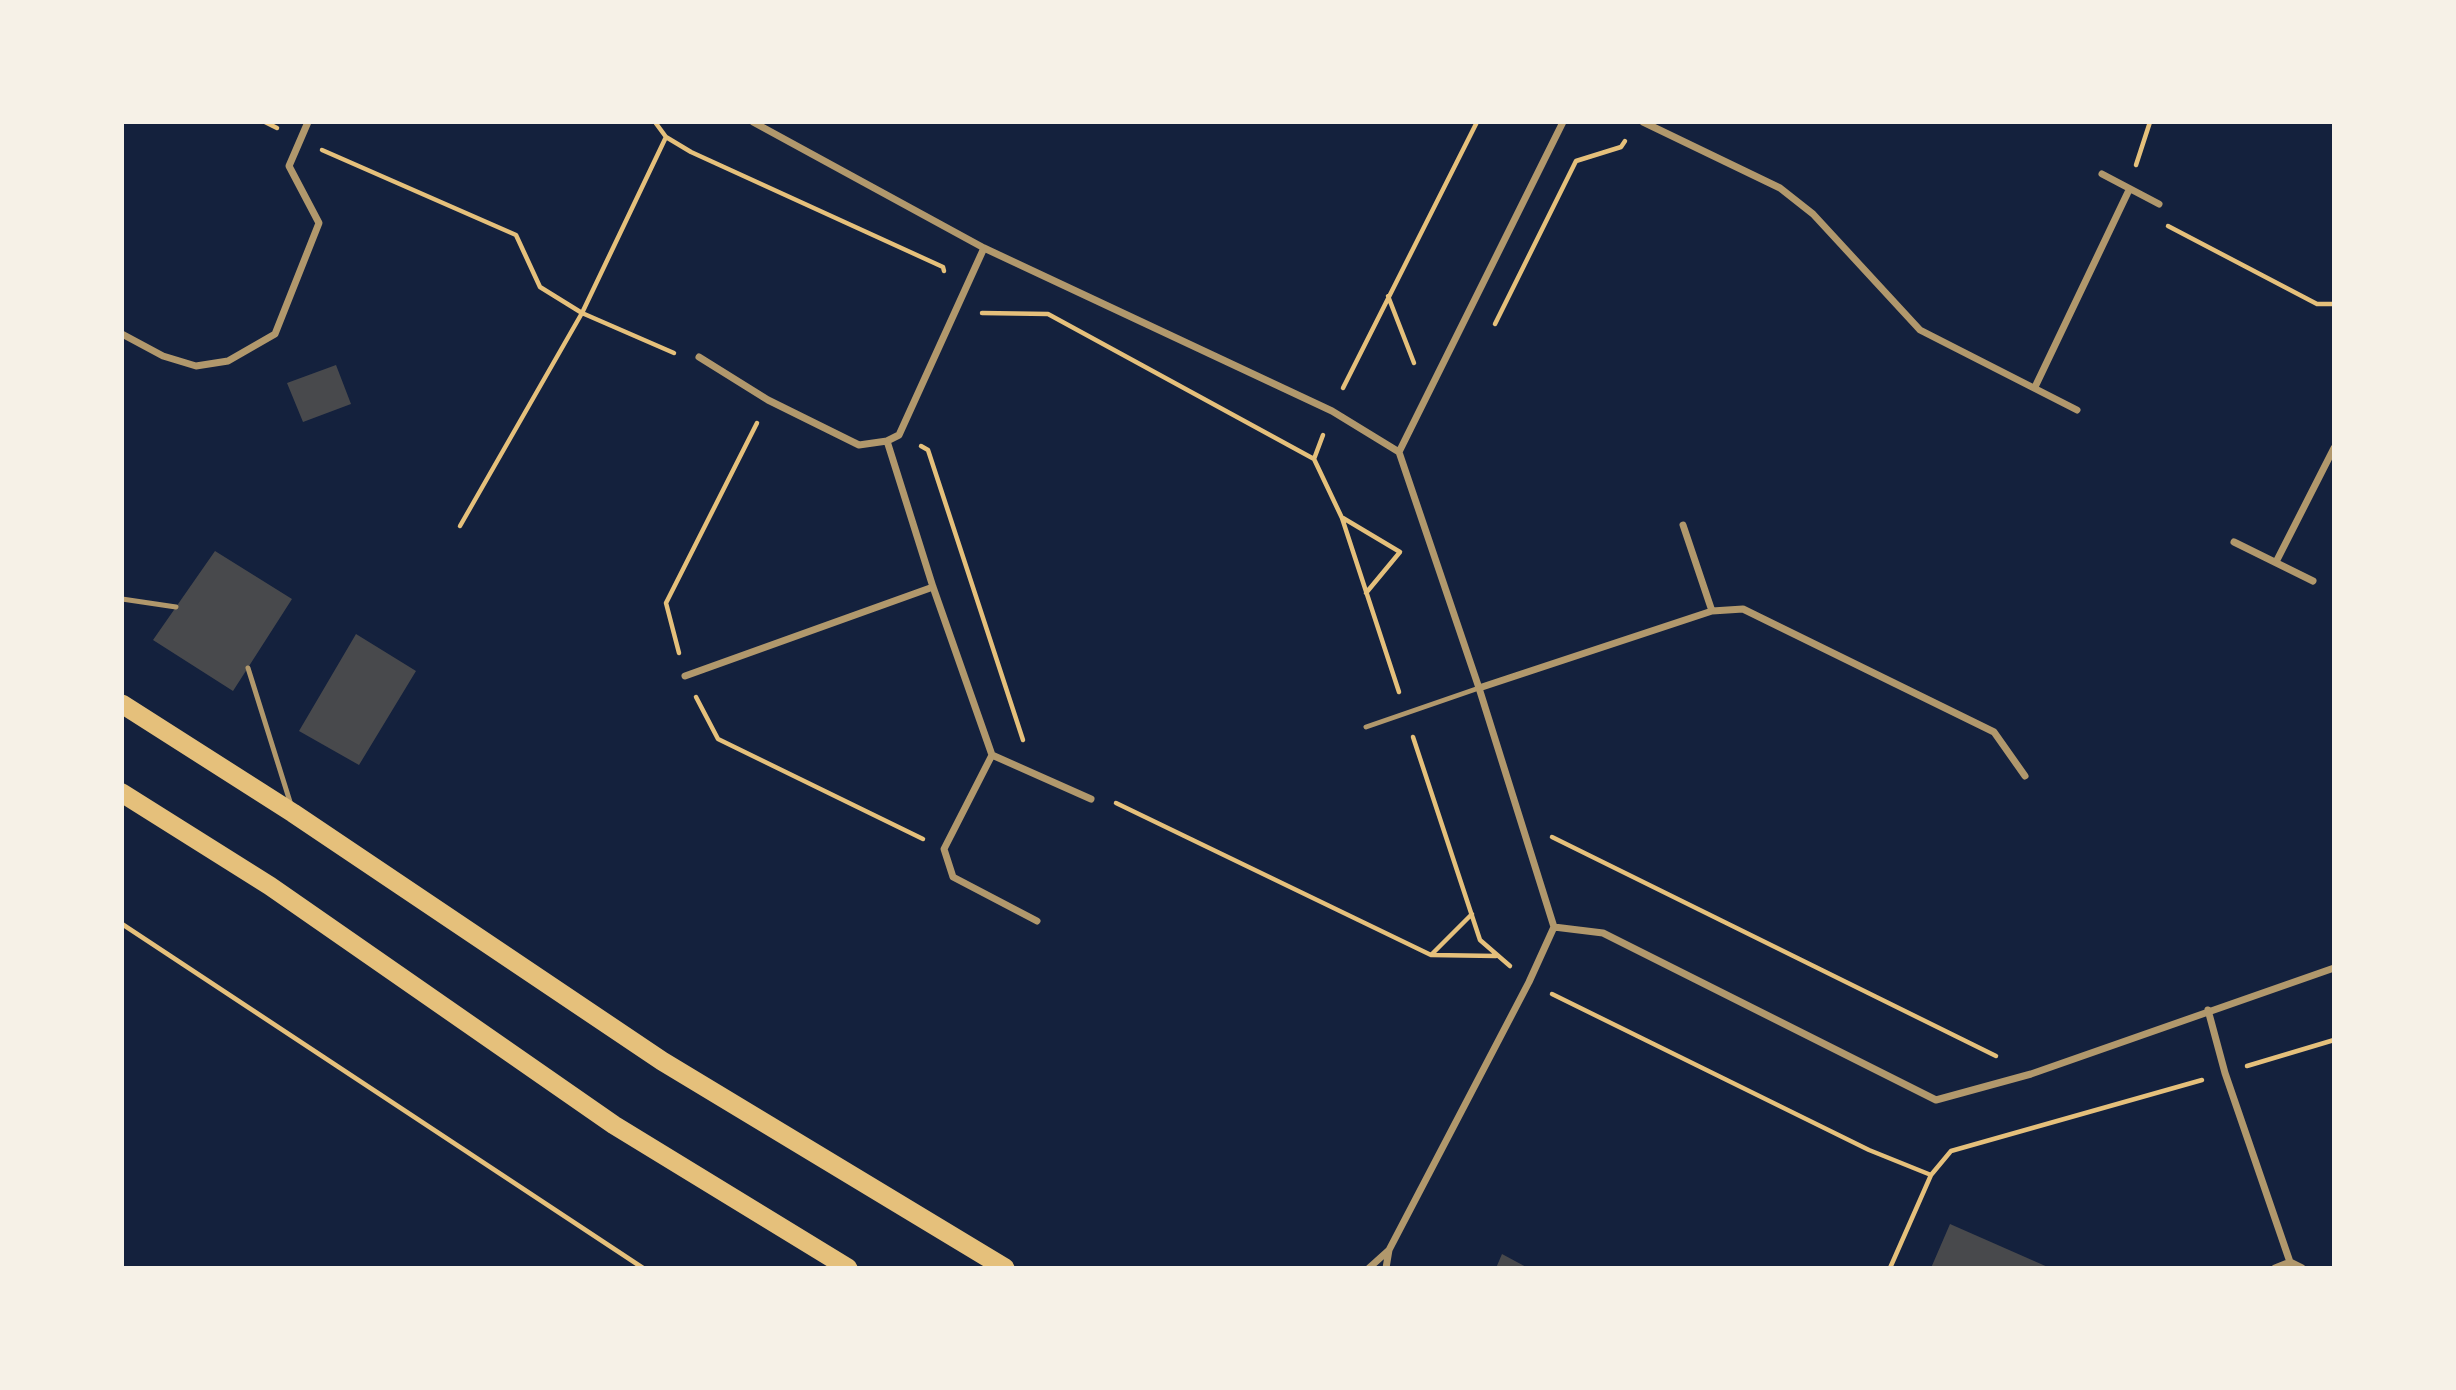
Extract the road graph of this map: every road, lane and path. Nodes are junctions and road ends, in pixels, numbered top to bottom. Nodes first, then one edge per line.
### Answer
1 (265, 122) edge
2 (308, 122) edge
3 (753, 122) edge
4 (1563, 122) edge
5 (1643, 122) edge
6 (2150, 122) edge
7 (1632, 131) dead end
8 (666, 136) dead end
9 (299, 139) junction
10 (2102, 174) dead end
11 (2129, 190) junction
12 (2159, 204) joint
13 (984, 248) junction
14 (2333, 304) edge
15 (582, 313) junction
16 (1494, 326) dead end
17 (122, 334) edge
18 (699, 357) joint
19 (2035, 387) junction
20 (2077, 411) dead end
21 (899, 435) junction
22 (887, 441) junction
23 (2333, 448) edge
24 (1399, 452) junction
25 (1342, 518) dead end
26 (1683, 525) dead end
27 (460, 526) dead end
28 (2234, 542) dead end
29 (2276, 562) junction
30 (2313, 581) dead end
31 (933, 587) junction
32 (1366, 593) dead end
33 (122, 599) edge
34 (176, 607) dead end
35 (1712, 611) junction
36 (248, 668) dead end
37 (685, 676) dead end
38 (1479, 688) junction
39 (122, 704) edge
40 (1366, 727) dead end
41 (992, 755) junction
42 (1034, 773) junction
43 (2025, 776) dead end
44 (122, 793) edge
45 (1091, 799) joint
46 (293, 813) junction
47 (1523, 822) junction
48 (1472, 915) dead end
49 (1037, 921) dead end
50 (122, 924) edge
51 (1554, 927) junction
52 (1431, 955) junction
53 (1497, 956) dead end
54 (2333, 968) edge
55 (2208, 1010) junction
56 (2031, 1074) junction
57 (1931, 1175) dead end
58 (1389, 1250) junction
59 (2290, 1262) junction
60 (643, 1268) edge
61 (848, 1268) edge
62 (1005, 1268) edge
63 (1368, 1268) edge
64 (1386, 1268) edge
65 (1891, 1268) edge
66 (2275, 1268) edge
67 (2302, 1268) edge

1 - 9 path
2 - 9 street
3 - 13 street
4 - 24 street
5 - 19 street
6 - 11 path
7 - 16 path
8 - 15 path
9 - 15 path
9 - 17 street
10 - 11 street
11 - 12 street
11 - 19 street
12 - 14 path
13 - 21 street
13 - 24 street
15 - 18 path
15 - 27 path
18 - 22 street
19 - 20 street
21 - 22 street
21 - 42 path
22 - 31 street
23 - 29 street
24 - 38 street
25 - 32 path
26 - 35 street
28 - 29 street
29 - 30 street
31 - 37 street
31 - 41 street
33 - 34 lane
35 - 38 street
35 - 43 street
36 - 46 lane
38 - 40 lane
38 - 47 street
39 - 46 highway
41 - 42 street
41 - 49 street
42 - 45 street
44 - 61 highway
45 - 52 path
46 - 62 highway
47 - 51 street
47 - 56 path
48 - 52 path
50 - 60 path
51 - 56 street
51 - 58 street
52 - 53 path
54 - 55 street
55 - 56 street
55 - 59 street
57 - 65 path
58 - 63 street
58 - 64 street
59 - 66 street
59 - 67 street

